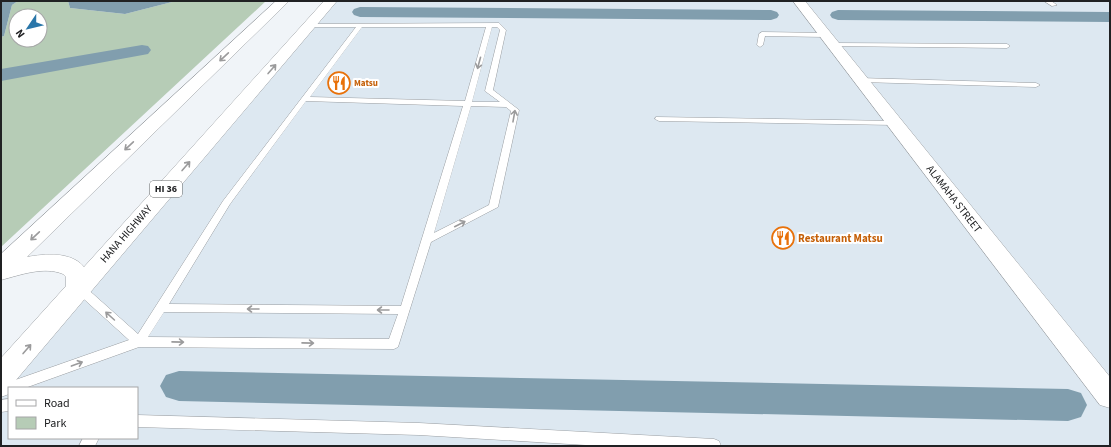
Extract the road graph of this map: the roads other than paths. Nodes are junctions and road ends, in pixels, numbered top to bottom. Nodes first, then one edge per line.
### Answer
1 (282, 1) edge
2 (331, 1) edge
3 (799, 1) edge
4 (1047, 1) edge
5 (1054, 5) dead end
6 (310, 25) junction
7 (360, 25) junction
8 (489, 25) junction
9 (830, 40) junction
10 (760, 45) dead end
11 (1007, 46) dead end
12 (861, 80) junction
13 (1036, 85) dead end
14 (306, 99) junction
15 (468, 103) junction
16 (509, 104) junction
17 (659, 119) dead end
18 (895, 123) junction
19 (425, 242) junction
20 (1, 268) edge
21 (1, 272) edge
22 (79, 288) junction
23 (159, 308) junction
24 (405, 310) junction
25 (139, 342) junction
26 (1, 378) edge
27 (12, 387) edge
28 (1110, 397) edge
29 (138, 421) edge
30 (714, 446) edge

1 -> 20 main road
2 - 6 main road, HANA HIGHWAY / HI 36
3 - 9 street, ALAMAHA STREET
4 - 5 lane
6 - 7 lane
22 -> 6 main road, HANA HIGHWAY / HI 36
7 - 8 lane
7 - 14 lane
8 -> 15 lane
8 - 16 lane
9 - 10 lane
9 - 11 lane
9 - 12 street, ALAMAHA STREET
12 - 13 lane
12 - 18 street, ALAMAHA STREET
14 - 15 lane
14 - 23 lane
15 - 16 lane
15 - 19 lane
19 -> 16 lane
17 - 18 lane
18 - 28 street, ALAMAHA STREET
19 - 24 lane
21 - 22 main road
25 -> 22 lane
26 -> 22 main road, HANA HIGHWAY / HI 36
24 -> 23 lane
23 - 25 lane
25 -> 24 lane
27 -> 25 lane
29 - 30 lane

